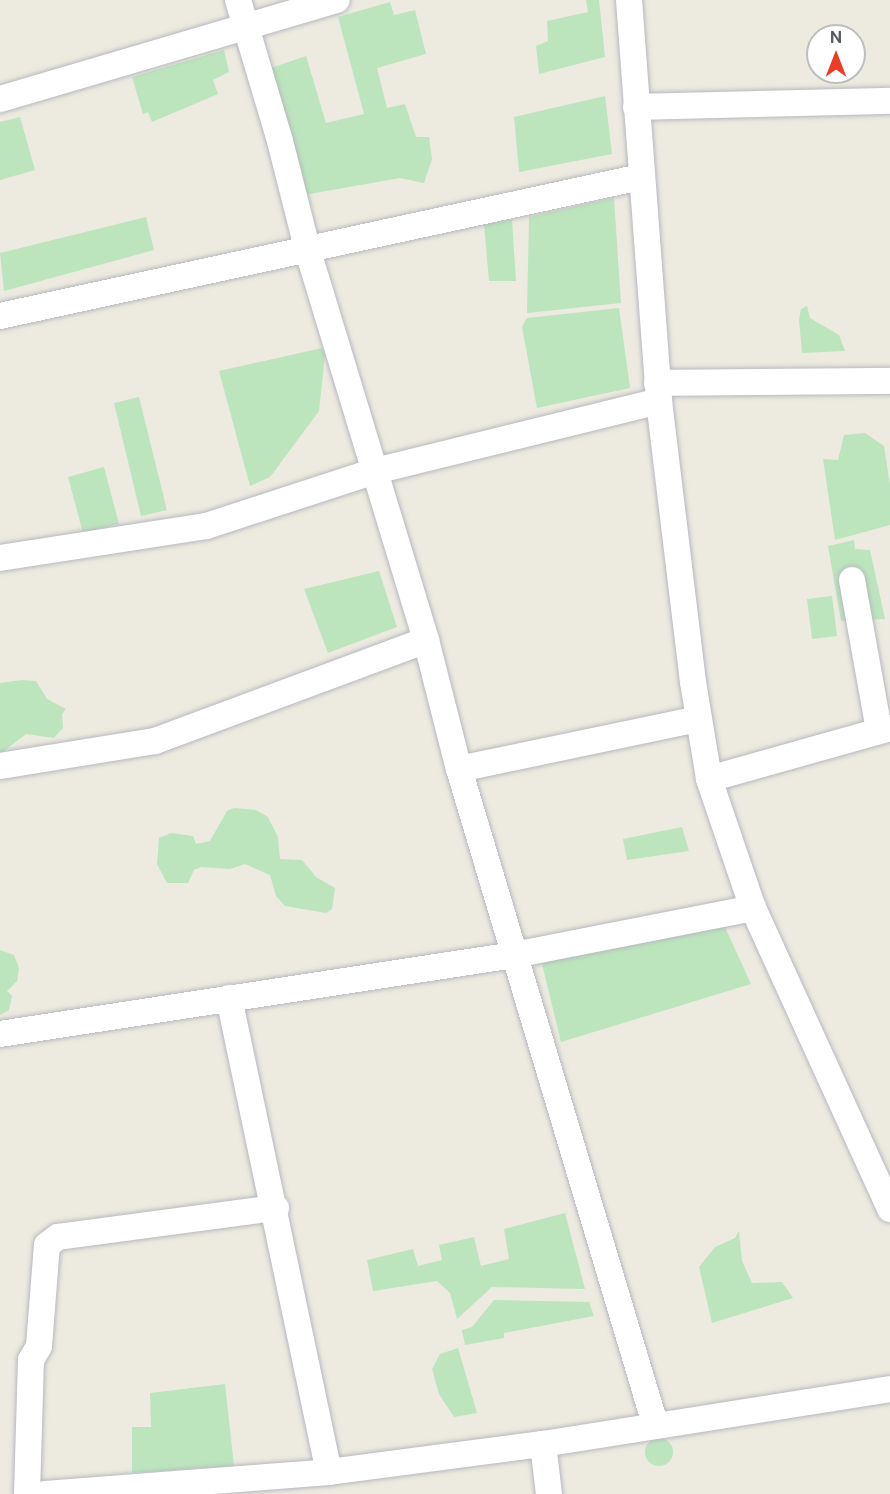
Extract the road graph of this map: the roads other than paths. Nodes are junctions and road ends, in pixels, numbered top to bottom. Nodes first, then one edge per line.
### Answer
1 (238, 0) edge
2 (337, 0) edge
3 (629, 0) edge
4 (246, 28) junction
5 (0, 99) edge
6 (890, 101) edge
7 (636, 107) junction
8 (641, 177) junction
9 (307, 248) junction
10 (0, 316) edge
11 (890, 381) edge
12 (658, 392) junction
13 (375, 471) junction
14 (0, 558) edge
15 (852, 580) dead end
16 (426, 640) junction
17 (699, 719) junction
18 (884, 729) edge
19 (0, 766) edge
20 (459, 769) junction
21 (710, 779) junction
22 (753, 908) junction
23 (514, 955) junction
24 (229, 998) junction
25 (0, 1034) edge
26 (881, 1164) edge
27 (276, 1208) junction
28 (890, 1209) edge
29 (890, 1389) edge
30 (655, 1425) junction
31 (543, 1444) junction
32 (329, 1472) junction
33 (27, 1494) edge
34 (45, 1494) edge
35 (549, 1494) edge

1 - 4 street
2 - 4 street
3 - 7 street
4 - 5 street
4 - 9 street
6 - 7 street
7 - 8 street
8 - 9 street
8 - 12 street
9 - 10 street
9 - 13 street
11 - 12 street
12 - 13 street
12 - 17 street
13 - 14 street
13 - 16 street
15 - 18 street
16 - 19 street
16 - 20 street
17 - 20 street
17 - 21 street
18 - 21 street
20 - 23 street
21 - 22 street
22 - 23 street
22 - 26 street
23 - 24 street
23 - 30 street
24 - 25 street
24 - 27 street
26 - 28 street
27 - 32 street
27 - 33 street
29 - 30 street
30 - 31 street
31 - 32 street
31 - 35 street
32 - 34 street

